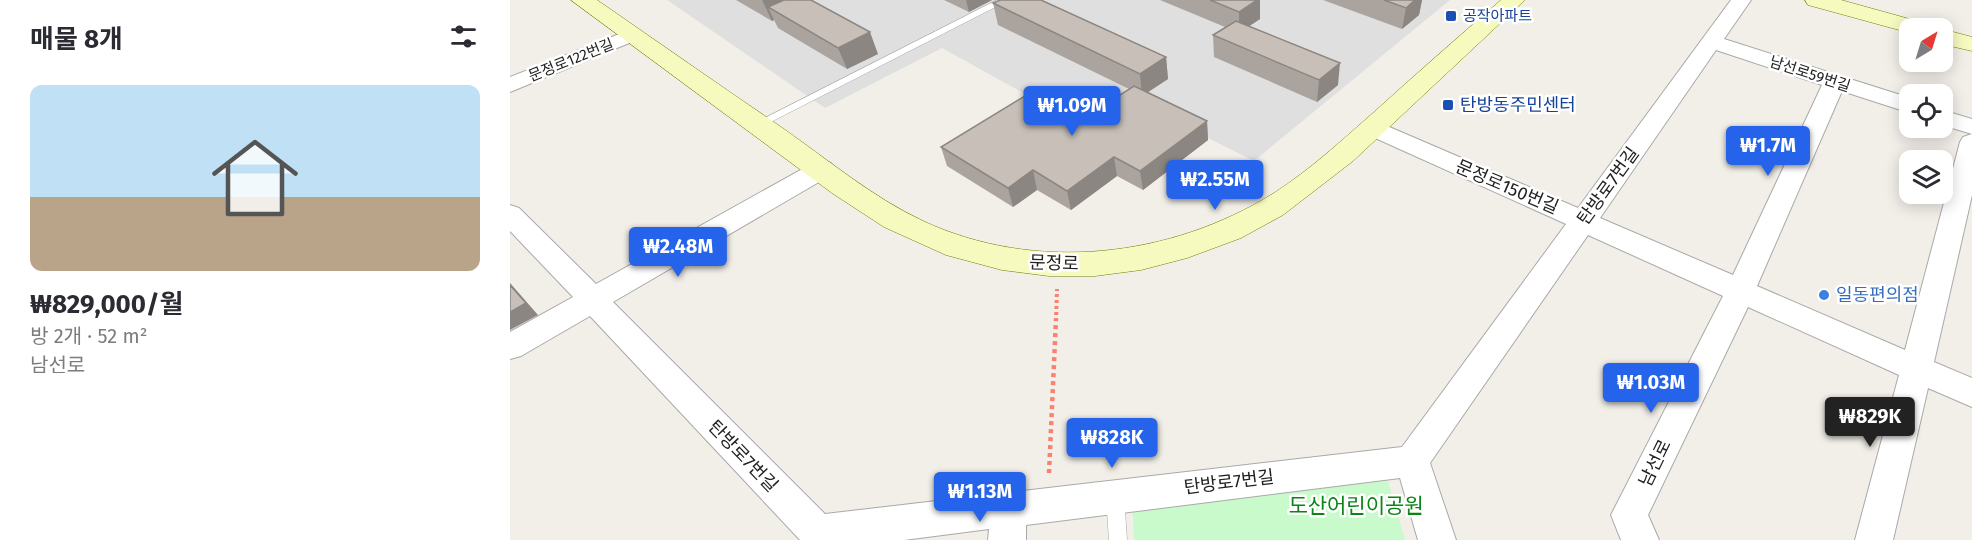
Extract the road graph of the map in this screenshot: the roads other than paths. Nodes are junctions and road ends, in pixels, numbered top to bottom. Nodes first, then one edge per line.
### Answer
1 (582, 0) edge
2 (1004, 0) edge
3 (1514, 0) edge
4 (1741, 0) edge
5 (1816, 0) edge
6 (1899, 23) edge
7 (632, 35) junction
8 (1953, 39) edge
9 (1711, 42) junction
10 (1972, 44) edge
11 (1835, 82) junction
12 (510, 85) edge
13 (1899, 102) edge
14 (1953, 121) edge
15 (759, 124) junction
16 (1972, 127) edge
17 (1372, 129) junction
18 (1972, 142) edge
19 (822, 170) junction
20 (510, 214) edge
21 (1584, 220) junction
22 (1741, 290) junction
23 (593, 300) junction
24 (510, 347) edge
25 (1916, 368) junction
26 (1972, 393) edge
27 (1412, 461) junction
28 (1115, 496) junction
29 (1008, 524) edge
30 (817, 537) edge
31 (1118, 540) edge
32 (1437, 540) edge
33 (1640, 540) edge
34 (1874, 540) edge

1 - 7 main road, 문정로
2 - 15 lane
3 - 17 main road, 문정로
4 - 9 street, 탄방로7번길
5 - 6 main road
7 - 12 street, 문정로122번길
7 - 15 main road, 문정로
8 - 10 main road
9 - 11 street, 남선로59번길
9 - 21 street, 탄방로7번길
11 - 13 street, 남선로59번길
11 - 22 street
14 - 16 street
15 - 19 main road, 문정로
17 - 19 main road, 문정로
17 - 21 street, 문정로150번길
18 - 25 street
19 - 23 street
20 - 23 street, 탄방로7번길
21 - 22 street, 문정로150번길
21 - 27 street, 탄방로7번길
22 - 25 street, 문정로150번길
22 - 33 street, 남선로
23 - 24 street
23 - 30 street, 탄방로7번길
25 - 26 street, 문정로150번길
25 - 34 street
27 - 28 street, 탄방로7번길
27 - 32 street
28 - 29 street, 탄방로7번길
28 - 31 lane
29 - 30 street, 탄방로7번길

